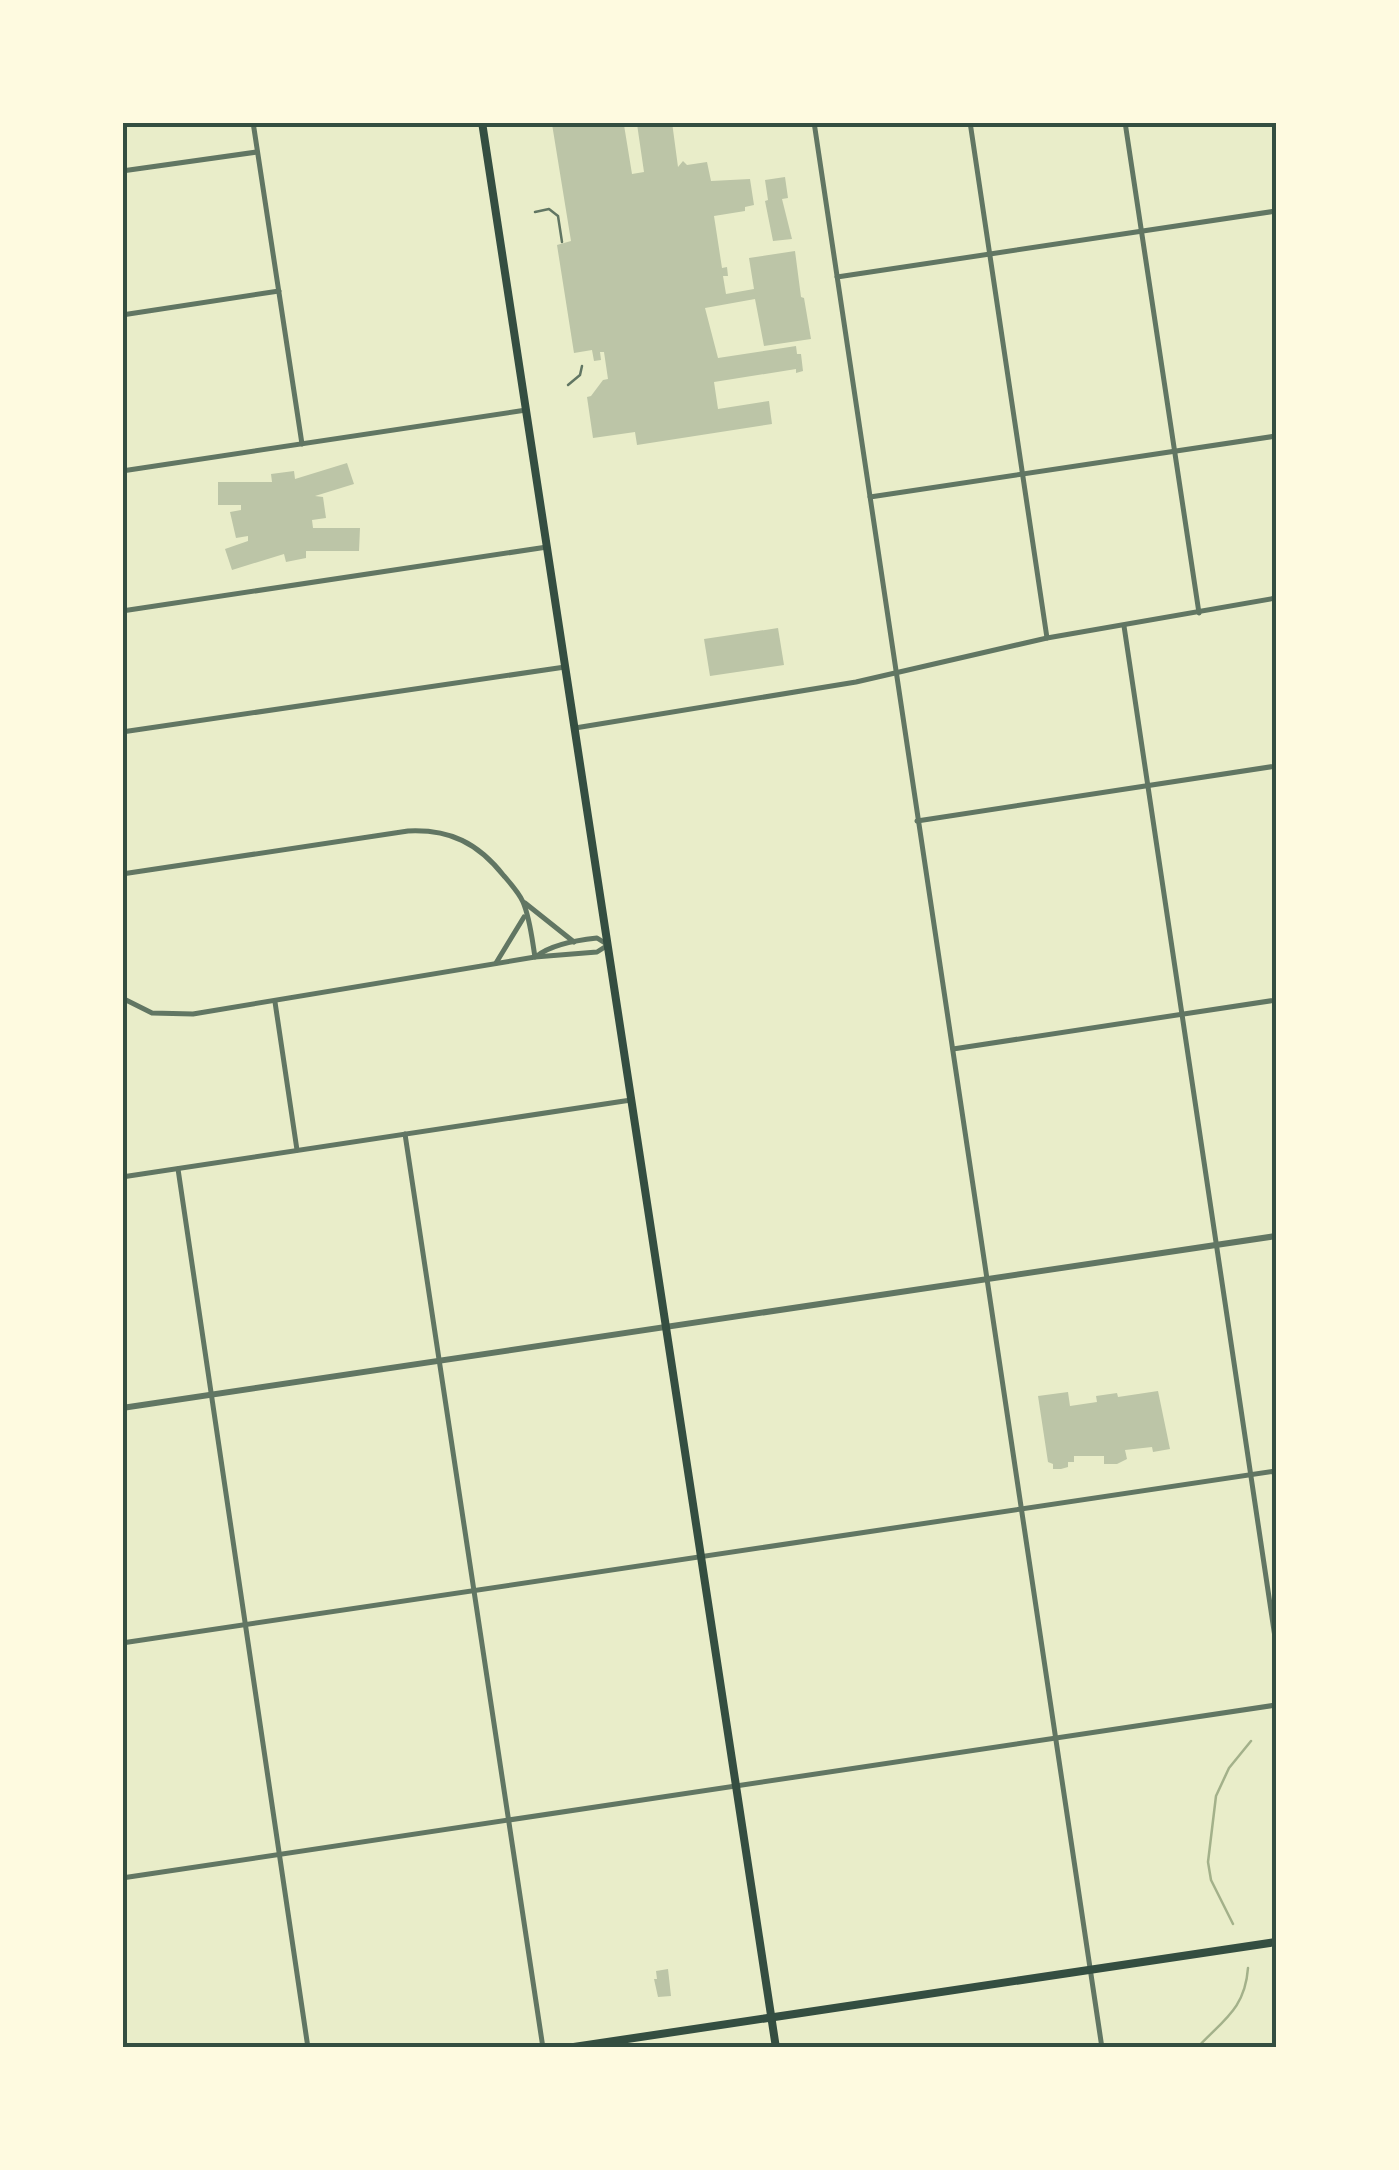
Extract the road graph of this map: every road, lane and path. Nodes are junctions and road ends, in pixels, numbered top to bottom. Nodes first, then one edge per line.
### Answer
1 (253, 122) edge
2 (482, 122) edge
3 (814, 122) edge
4 (970, 122) edge
5 (1125, 122) edge
6 (257, 152) junction
7 (122, 171) edge
8 (1276, 211) edge
9 (535, 212) dead end
10 (1141, 232) junction
11 (562, 242) dead end
12 (990, 254) junction
13 (837, 277) junction
14 (279, 291) junction
15 (122, 315) edge
16 (582, 366) dead end
17 (568, 385) dead end
18 (526, 410) junction
19 (1276, 436) edge
20 (302, 444) junction
21 (1174, 452) junction
22 (122, 471) edge
23 (1022, 474) junction
24 (870, 498) junction
25 (547, 547) junction
26 (1276, 598) edge
27 (122, 612) edge
28 (1199, 613) junction
29 (1124, 626) junction
30 (1047, 638) junction
31 (565, 667) junction
32 (895, 674) junction
33 (574, 728) junction
34 (122, 732) edge
35 (1276, 766) edge
36 (1148, 786) junction
37 (917, 820) junction
38 (122, 874) edge
39 (522, 901) junction
40 (526, 914) junction
41 (574, 942) junction
42 (608, 945) junction
43 (536, 957) junction
44 (494, 965) junction
45 (122, 998) edge
46 (1276, 1000) edge
47 (275, 1002) junction
48 (1182, 1014) junction
49 (952, 1050) junction
50 (631, 1100) junction
51 (405, 1134) junction
52 (298, 1150) junction
53 (178, 1168) junction
54 (122, 1177) edge
55 (1276, 1236) edge
56 (1217, 1244) junction
57 (986, 1279) junction
58 (666, 1326) junction
59 (438, 1361) junction
60 (211, 1395) junction
61 (122, 1408) edge
62 (1276, 1470) edge
63 (1252, 1474) junction
64 (1020, 1508) junction
65 (701, 1556) junction
66 (474, 1591) junction
67 (244, 1626) junction
68 (122, 1643) edge
69 (1276, 1644) edge
70 (1276, 1706) edge
71 (1055, 1738) junction
72 (736, 1786) junction
73 (508, 1821) junction
74 (279, 1855) junction
75 (122, 1878) edge
76 (1276, 1942) edge
77 (1090, 1969) junction
78 (772, 2018) junction
79 (308, 2048) edge
80 (543, 2048) edge
81 (566, 2048) edge
82 (776, 2048) edge
83 (1102, 2048) edge

1 - 6 street
2 - 18 main road
3 - 13 street
4 - 12 street
5 - 10 street
6 - 7 street
6 - 14 street
8 - 10 street
9 - 11 lane
10 - 12 street
10 - 21 street
12 - 13 street
12 - 23 street
13 - 24 street
14 - 15 street
14 - 20 street
16 - 17 lane
18 - 20 street
18 - 25 main road
19 - 21 street
20 - 22 street
21 - 23 street
21 - 28 street
23 - 24 street
23 - 30 street
24 - 32 street
25 - 27 street
25 - 31 main road
26 - 28 street
28 - 29 street
29 - 30 street
29 - 36 street
30 - 32 street
31 - 33 main road
31 - 34 street
32 - 33 street
32 - 37 street
33 - 42 main road
35 - 36 street
36 - 37 street
36 - 48 street
37 - 49 street
38 - 39 street
39 - 40 street
39 - 41 street
40 - 43 street
40 - 44 street
41 - 42 street
41 - 43 street
42 - 43 street
42 - 50 main road
43 - 44 street
44 - 47 street
45 - 47 street
46 - 48 street
47 - 52 street
48 - 49 street
48 - 56 street
49 - 57 street
50 - 51 street
50 - 58 main road
51 - 52 street
51 - 59 street
52 - 53 street
53 - 54 street
53 - 60 street
55 - 56 street
56 - 57 street
56 - 63 street
57 - 58 street
57 - 64 street
58 - 59 street
58 - 65 main road
59 - 60 street
59 - 66 street
60 - 61 street
60 - 67 street
62 - 63 street
63 - 64 street
63 - 69 street
64 - 65 street
64 - 71 street
65 - 66 street
65 - 72 main road
66 - 67 street
66 - 73 street
67 - 68 street
67 - 74 street
70 - 71 street
71 - 72 street
71 - 77 street
72 - 73 street
72 - 78 main road
73 - 74 street
73 - 80 street
74 - 75 street
74 - 79 street
76 - 77 main road
77 - 78 main road
77 - 83 street
78 - 81 main road
78 - 82 main road

